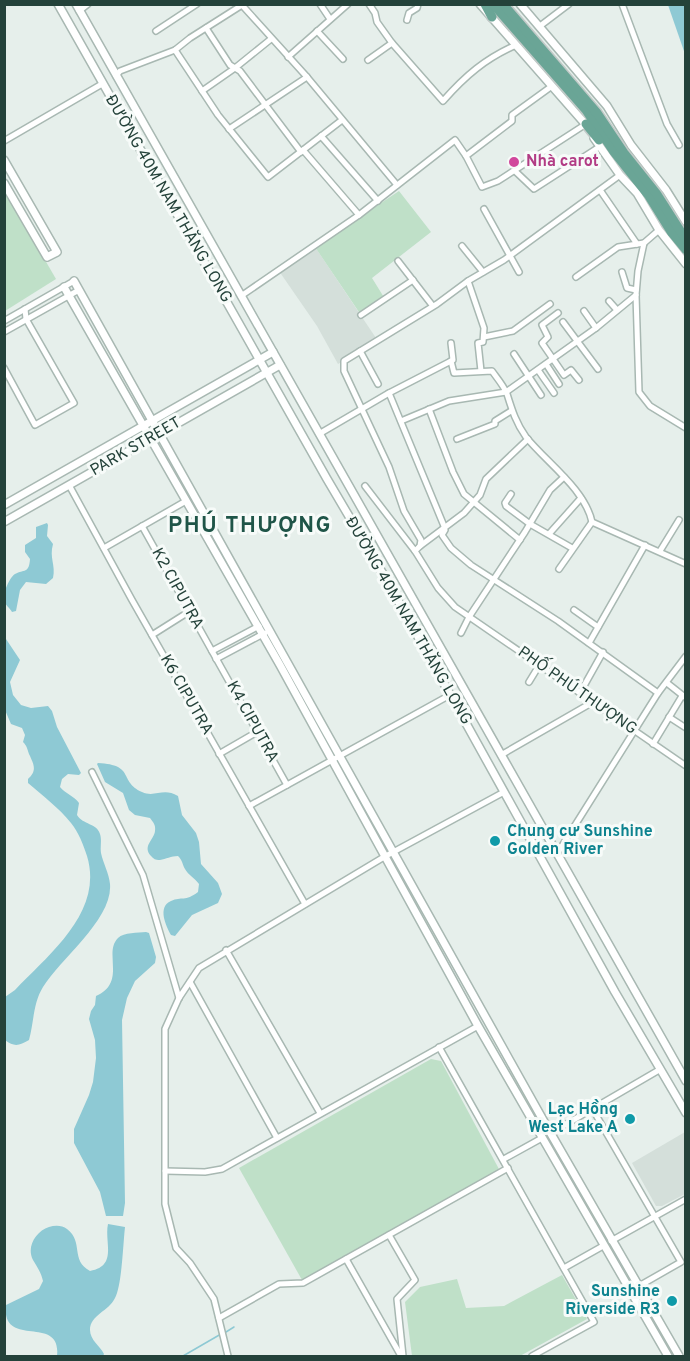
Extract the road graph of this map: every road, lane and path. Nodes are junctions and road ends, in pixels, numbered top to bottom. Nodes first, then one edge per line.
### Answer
1 (58, 4) edge
2 (88, 4) edge
3 (197, 4) edge
4 (320, 4) edge
5 (348, 4) edge
6 (369, 4) edge
7 (418, 4) edge
8 (480, 4) edge
9 (485, 4) edge
10 (493, 4) edge
11 (503, 4) edge
12 (520, 4) edge
13 (569, 4) edge
14 (622, 4) edge
15 (242, 5) edge
16 (78, 8) edge
17 (492, 17) junction
18 (330, 19) junction
19 (407, 20) dead end
20 (540, 26) junction
21 (206, 28) junction
22 (156, 31) dead end
23 (317, 31) junction
24 (271, 39) junction
25 (392, 43) junction
26 (516, 45) junction
27 (175, 50) junction
28 (288, 57) junction
29 (343, 59) dead end
30 (368, 60) dead end
31 (235, 68) junction
32 (116, 76) junction
33 (307, 77) junction
34 (102, 84) junction
35 (552, 86) junction
36 (202, 92) junction
37 (265, 103) junction
38 (342, 120) junction
39 (586, 124) junction
40 (229, 129) junction
41 (623, 133) junction
42 (321, 136) junction
43 (614, 139) junction
44 (4, 141) edge
45 (679, 144) dead end
46 (599, 147) junction
47 (302, 151) junction
48 (466, 156) junction
49 (4, 160) edge
50 (515, 171) junction
51 (624, 173) junction
52 (4, 183) edge
53 (397, 185) junction
54 (600, 190) junction
55 (378, 201) junction
56 (484, 209) dead end
57 (359, 215) junction
58 (686, 222) edge
59 (665, 223) junction
60 (640, 243) junction
61 (684, 243) edge
62 (462, 246) dead end
63 (510, 256) junction
64 (398, 261) dead end
65 (686, 264) edge
66 (483, 272) junction
67 (519, 272) dead end
68 (622, 272) dead end
69 (576, 278) dead end
70 (413, 280) junction
71 (74, 281) joint
72 (468, 281) junction
73 (64, 287) junction
74 (79, 290) junction
75 (636, 292) junction
76 (69, 296) junction
77 (241, 296) junction
78 (609, 301) dead end
79 (550, 304) dead end
80 (432, 305) junction
81 (25, 309) junction
82 (617, 310) junction
83 (584, 311) dead end
84 (558, 313) dead end
85 (361, 315) dead end
86 (26, 320) junction
87 (4, 321) edge
88 (563, 322) dead end
89 (596, 328) junction
90 (4, 332) edge
91 (484, 337) junction
92 (577, 342) junction
93 (451, 344) dead end
94 (360, 351) junction
95 (273, 352) junction
96 (514, 354) dead end
97 (552, 359) junction
98 (259, 360) junction
99 (451, 361) junction
100 (546, 364) junction
101 (280, 365) junction
102 (4, 368) edge
103 (598, 369) dead end
104 (538, 370) junction
105 (481, 371) junction
106 (267, 373) junction
107 (530, 377) junction
108 (579, 380) dead end
109 (378, 384) dead end
110 (559, 384) dead end
111 (506, 392) junction
112 (389, 393) junction
113 (554, 393) dead end
114 (541, 394) dead end
115 (362, 409) junction
116 (429, 409) junction
117 (511, 411) junction
118 (401, 421) junction
119 (152, 422) junction
120 (142, 427) junction
121 (686, 428) edge
122 (159, 434) junction
123 (319, 434) junction
124 (149, 439) junction
125 (457, 439) dead end
126 (528, 439) junction
127 (111, 445) junction
128 (118, 457) junction
129 (564, 477) junction
130 (69, 485) junction
131 (365, 486) dead end
132 (511, 494) dead end
133 (581, 498) junction
134 (186, 501) junction
135 (473, 502) junction
136 (4, 506) edge
137 (679, 520) dead end
138 (4, 522) edge
139 (592, 522) junction
140 (530, 524) junction
141 (142, 526) junction
142 (445, 530) junction
143 (549, 534) junction
144 (520, 540) junction
145 (420, 546) junction
146 (645, 546) junction
147 (104, 548) junction
148 (572, 548) junction
149 (415, 551) junction
150 (660, 551) junction
151 (686, 564) edge
152 (559, 569) dead end
153 (495, 579) junction
154 (574, 610) dead end
155 (190, 611) junction
156 (469, 616) junction
157 (266, 622) junction
158 (258, 627) junction
159 (598, 627) junction
160 (270, 630) junction
161 (461, 633) dead end
162 (262, 634) junction
163 (152, 635) junction
164 (588, 643) junction
165 (212, 651) junction
166 (603, 652) junction
167 (216, 659) junction
168 (684, 659) edge
169 (540, 664) junction
170 (529, 682) dead end
171 (667, 683) junction
172 (580, 693) junction
173 (658, 693) junction
174 (450, 695) junction
175 (684, 697) edge
176 (592, 702) junction
177 (669, 717) junction
178 (686, 728) edge
179 (635, 731) junction
180 (257, 732) junction
181 (653, 744) junction
182 (219, 754) junction
183 (501, 755) junction
184 (340, 757) junction
185 (332, 761) junction
186 (686, 766) edge
187 (92, 772) dead end
188 (287, 785) junction
189 (518, 785) junction
190 (504, 792) junction
191 (249, 806) junction
192 (393, 852) junction
193 (557, 854) junction
194 (384, 857) junction
195 (305, 904) junction
196 (226, 950) junction
197 (190, 982) junction
198 (179, 998) junction
199 (487, 1020) junction
200 (478, 1026) junction
201 (439, 1047) junction
202 (659, 1070) junction
203 (686, 1081) edge
204 (592, 1108) junction
205 (320, 1113) junction
206 (686, 1113) edge
207 (550, 1133) junction
208 (277, 1138) junction
209 (542, 1138) junction
210 (504, 1159) junction
211 (508, 1168) junction
212 (165, 1171) junction
213 (686, 1198) edge
214 (655, 1216) junction
215 (389, 1235) junction
216 (611, 1241) junction
217 (603, 1246) junction
218 (346, 1259) junction
219 (564, 1268) junction
220 (639, 1286) junction
221 (219, 1318) junction
222 (664, 1355) edge
223 (228, 1356) edge
224 (402, 1356) edge
225 (532, 1356) edge
226 (679, 1356) edge

1 - 34 street, ĐƯỜNG 40M NAM THĂNG LONG
2 - 16 street
3 - 22 street
4 - 18 street
5 - 18 street
6 - 25 street
7 - 19 street
8 - 17 street
9 - 17 main road
10 - 51 main road
11 - 43 main road
12 - 20 street
13 - 20 street
14 - 45 street
15 - 21 street
15 - 24 street
16 - 32 street, ĐƯỜNG 40M NAM THĂNG LONG
17 - 26 street
18 - 23 street
20 - 41 street
21 - 27 street
21 - 31 street
23 - 28 street
23 - 29 street
24 - 28 street
24 - 31 street
25 - 26 street
25 - 30 street
26 - 35 street
27 - 32 street
27 - 36 street
28 - 33 street
31 - 36 street
31 - 37 street
32 - 34 street
32 - 77 street, ĐƯỜNG 40M NAM THĂNG LONG
33 - 37 street
33 - 38 street
34 - 44 street
34 - 98 street, ĐƯỜNG 40M NAM THĂNG LONG
35 - 39 street
35 - 48 street
36 - 40 street
37 - 40 street
37 - 47 street
38 - 42 street
38 - 53 street
39 - 46 street
39 - 50 street
39 - 51 main road
40 - 47 street
41 - 43 main road
41 - 58 street
42 - 47 street
42 - 55 street
43 - 59 main road
46 - 50 street
46 - 51 street
47 - 57 street
48 - 50 street
48 - 53 street
49 - 52 street
51 - 54 street
51 - 59 main road
53 - 55 street
54 - 60 street
54 - 63 street
55 - 57 street
56 - 63 street
57 - 77 street
59 - 60 street
59 - 61 main road
59 - 65 street
60 - 69 street
60 - 75 street
62 - 66 street
63 - 66 street
63 - 67 street
64 - 70 street
66 - 72 street
68 - 75 street
70 - 80 street
70 - 85 street
71 - 73 street
71 - 74 street
72 - 80 street
72 - 91 street
73 - 76 street
73 - 81 street
74 - 76 street
74 - 119 street
75 - 82 street
75 - 121 street
76 - 86 street
76 - 120 street
77 - 95 street, ĐƯỜNG 40M NAM THĂNG LONG
78 - 82 street
79 - 91 street
80 - 94 street
81 - 86 street
81 - 87 street
82 - 89 street
83 - 89 street
84 - 97 street
86 - 90 street
86 - 102 street
88 - 92 street
89 - 92 street
91 - 105 street
92 - 97 street
92 - 103 street
93 - 99 street
94 - 109 street
94 - 115 street
95 - 98 street, PARK STREET
95 - 101 street, ĐƯỜNG 40M NAM THĂNG LONG
96 - 107 street
97 - 100 street
97 - 108 street
98 - 106 street, ĐƯỜNG 40M NAM THĂNG LONG
98 - 119 street, PARK STREET
99 - 105 street
99 - 112 street
100 - 104 street
100 - 110 street
101 - 106 street, PARK STREET
101 - 123 street, ĐƯỜNG 40M NAM THĂNG LONG
104 - 107 street
104 - 113 street
105 - 111 street
106 - 122 street, PARK STREET
106 - 174 street, ĐƯỜNG 40M NAM THĂNG LONG
107 - 111 street
107 - 114 street
111 - 116 street
111 - 117 street
112 - 115 street
112 - 118 street
115 - 123 street
115 - 145 street
116 - 118 street
116 - 135 street
117 - 125 street
117 - 126 street
118 - 142 street
119 - 120 street, PARK STREET
119 - 122 street
120 - 124 street
120 - 127 street, PARK STREET
122 - 124 street, PARK STREET
122 - 157 street
123 - 183 street, ĐƯỜNG 40M NAM THĂNG LONG
124 - 128 street, PARK STREET
124 - 134 street
126 - 129 street
126 - 135 street
127 - 128 street
127 - 136 street, PARK STREET
128 - 130 street, PARK STREET
129 - 133 street
129 - 140 street
130 - 138 street, PARK STREET
130 - 147 street, K6 CIPUTRA
131 - 149 street, PHỐ PHÚ THƯỢNG
132 - 140 street
133 - 139 street
133 - 143 street
134 - 141 street
134 - 158 street
135 - 142 street
135 - 144 street
137 - 150 street
139 - 146 street
139 - 148 street
140 - 143 street
140 - 144 street
141 - 147 street
141 - 155 street, K2 CIPUTRA
142 - 145 street
142 - 153 street
143 - 148 street
144 - 153 street
145 - 149 street
146 - 150 street
146 - 159 street
147 - 163 street, K6 CIPUTRA
148 - 152 street
149 - 156 street, PHỐ PHÚ THƯỢNG
150 - 151 street
153 - 156 street
153 - 164 street
154 - 159 street
155 - 163 street
155 - 165 street, K2 CIPUTRA
156 - 161 street
156 - 169 street, PHỐ PHÚ THƯỢNG
157 - 158 street
157 - 160 street
158 - 162 street
158 - 165 street
159 - 164 street
160 - 162 street
160 - 184 street
162 - 167 street
162 - 185 street
163 - 182 street, K6 CIPUTRA
164 - 166 street
165 - 167 street, K2 CIPUTRA
166 - 172 street
166 - 173 street
167 - 180 street, K4 CIPUTRA
168 - 171 street
169 - 170 street
169 - 172 street, PHỐ PHÚ THƯỢNG
171 - 173 street
171 - 175 street
172 - 176 street, PHỐ PHÚ THƯỢNG
173 - 179 street
174 - 184 street
174 - 190 street, ĐƯỜNG 40M NAM THĂNG LONG
175 - 177 street
176 - 179 street, PHỐ PHÚ THƯỢNG
176 - 183 street
177 - 178 street
177 - 181 street
179 - 181 street, PHỐ PHÚ THƯỢNG
179 - 193 street
180 - 182 street
180 - 188 street, K4 CIPUTRA
181 - 186 street, PHỐ PHÚ THƯỢNG
182 - 191 street, K6 CIPUTRA
183 - 189 street, ĐƯỜNG 40M NAM THĂNG LONG
184 - 185 street
184 - 192 street
185 - 188 street
185 - 194 street
187 - 198 street
188 - 191 street
189 - 190 street
189 - 193 street, ĐƯỜNG 40M NAM THĂNG LONG
190 - 192 street
190 - 202 street, ĐƯỜNG 40M NAM THĂNG LONG
191 - 195 street, K6 CIPUTRA
192 - 194 street
192 - 199 street
193 - 203 street, ĐƯỜNG 40M NAM THĂNG LONG
194 - 195 street
194 - 200 street
195 - 196 street
196 - 197 street
196 - 205 street
197 - 198 street
197 - 208 street
198 - 212 street
199 - 200 street
199 - 207 street
200 - 201 street
200 - 209 street
201 - 205 street
201 - 210 street
202 - 204 street
202 - 206 street, ĐƯỜNG 40M NAM THĂNG LONG
204 - 207 street
204 - 214 street
205 - 208 street
207 - 209 street
207 - 216 street
208 - 212 street
209 - 210 street
209 - 217 street
210 - 211 street
211 - 215 street
211 - 219 street
212 - 221 street
213 - 214 street
214 - 216 street
214 - 220 street
215 - 218 street
215 - 224 street
216 - 217 street
216 - 220 street
217 - 219 street
217 - 222 street
218 - 221 street
218 - 224 street
219 - 225 street
220 - 226 street
221 - 223 street

